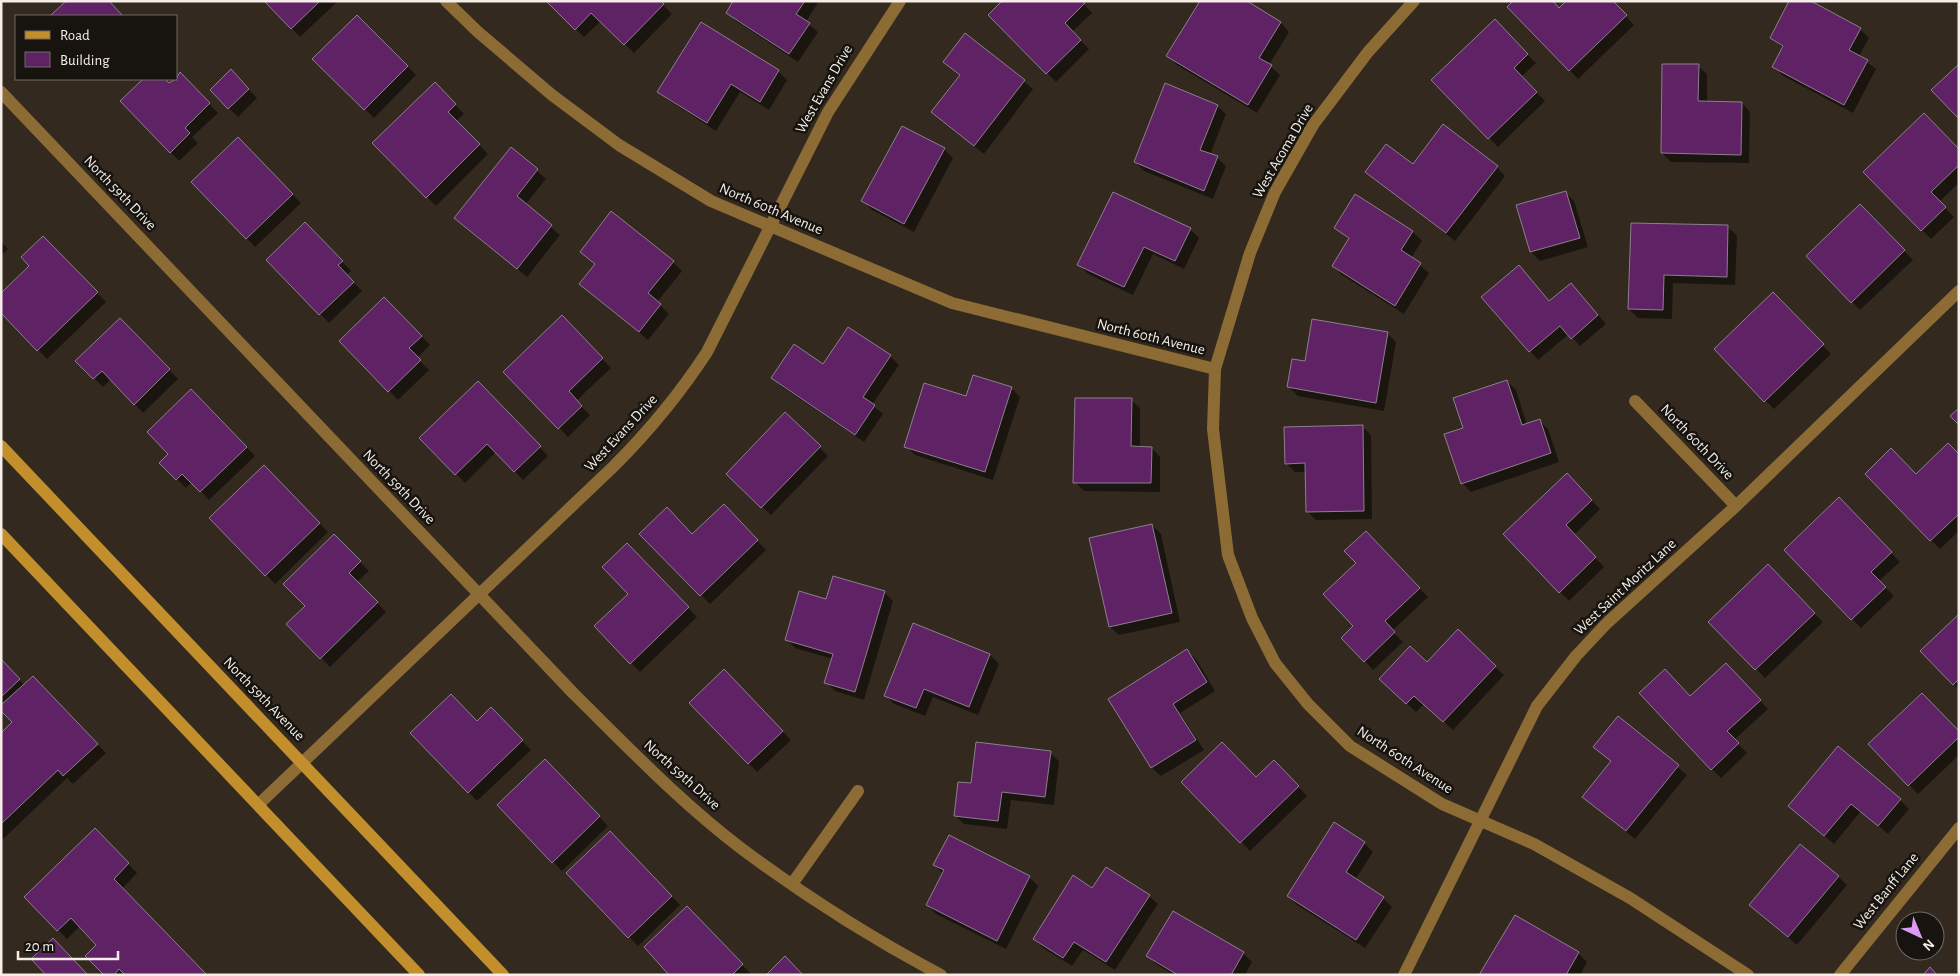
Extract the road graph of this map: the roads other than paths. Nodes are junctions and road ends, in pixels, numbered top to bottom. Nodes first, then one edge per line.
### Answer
1 (446, 1) edge
2 (900, 1) edge
3 (1414, 1) edge
4 (1, 92) edge
5 (771, 227) junction
6 (1959, 291) edge
7 (1215, 370) junction
8 (1635, 401) dead end
9 (1, 446) edge
10 (1736, 506) junction
11 (1, 534) edge
12 (479, 594) junction
13 (302, 763) junction
14 (858, 791) dead end
15 (259, 804) junction
16 (1480, 821) junction
17 (1959, 828) edge
18 (792, 884) junction
19 (419, 975) edge
20 (503, 975) edge
21 (941, 975) edge
22 (1404, 975) edge
23 (1748, 975) edge
24 (1840, 975) edge

1 - 5 street, North 60th Avenue
2 - 5 street, West Evans Drive
3 - 7 street, West Acoma Drive
4 - 12 street, North 59th Drive
5 - 7 street, North 60th Avenue
5 - 12 street, West Evans Drive
6 - 10 street, West Saint Moritz Lane
7 - 16 street, North 60th Avenue
8 - 10 street, North 60th Drive
9 - 13 main road, North 59th Avenue
10 - 16 street, West Saint Moritz Lane
11 - 15 main road
12 - 13 street, West Evans Drive
12 - 18 street, North 59th Drive
13 - 15 street, West Evans Drive
13 - 20 main road, North 59th Avenue
14 - 18 street
15 - 19 main road
16 - 22 street, West Saint Moritz Lane
16 - 23 street, North 60th Avenue
17 - 24 street, West Banff Lane
18 - 21 street, North 59th Drive

